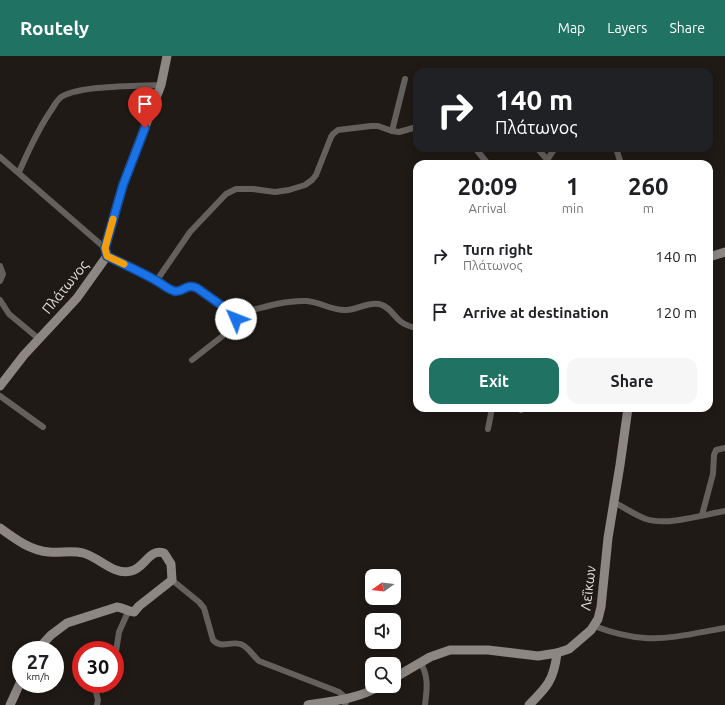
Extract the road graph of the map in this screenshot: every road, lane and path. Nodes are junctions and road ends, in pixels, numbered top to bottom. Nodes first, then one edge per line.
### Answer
1 (167, 56) edge
2 (405, 79) dead end
3 (161, 85) junction
4 (413, 128) edge
5 (392, 131) junction
6 (478, 152) edge
7 (540, 152) edge
8 (0, 157) edge
9 (485, 160) edge
10 (547, 160) edge
11 (19, 172) junction
12 (106, 252) junction
13 (725, 252) edge
14 (713, 256) edge
15 (0, 266) edge
16 (157, 280) junction
17 (0, 281) edge
18 (0, 300) edge
19 (235, 315) junction
20 (413, 327) edge
21 (39, 339) junction
22 (192, 360) dead end
23 (0, 386) edge
24 (0, 396) edge
25 (491, 412) edge
26 (627, 412) edge
27 (43, 427) dead end
28 (488, 429) dead end
29 (725, 448) edge
30 (614, 502) junction
31 (725, 511) edge
32 (702, 515) junction
33 (0, 528) edge
34 (172, 580) junction
35 (128, 612) junction
36 (594, 626) junction
37 (725, 628) edge
38 (45, 641) edge
39 (118, 641) edge
40 (557, 653) junction
41 (420, 662) junction
42 (401, 674) edge
43 (16, 693) edge
44 (96, 693) edge
45 (366, 693) edge
46 (346, 702) edge
47 (10, 705) edge
48 (97, 705) edge
49 (308, 705) edge
50 (425, 705) edge
51 (529, 705) edge

1 - 3 street, Πλάτωνος
2 - 5 street
3 - 11 street
3 - 12 street, Πλάτωνος
4 - 5 street
5 - 16 street
6 - 9 street
7 - 10 street
8 - 11 street
11 - 12 street
12 - 16 street
12 - 21 street, Πλάτωνος
13 - 14 street
15 - 17 street
16 - 19 street
18 - 21 street
19 - 20 street
19 - 22 street
21 - 23 street, Πλάτωνος
24 - 27 street
25 - 28 street
26 - 30 street, Λεΐκων
29 - 32 street
30 - 32 street
30 - 36 street, Λεΐκων
31 - 32 street
33 - 34 street
34 - 35 street
34 - 46 street
35 - 38 street
35 - 39 street
36 - 37 street
36 - 40 street, Λεΐκων
40 - 41 street, Λεΐκων
40 - 51 street
41 - 42 street, Λεΐκων
41 - 50 street
43 - 47 street
44 - 48 street
45 - 46 street
46 - 49 street

